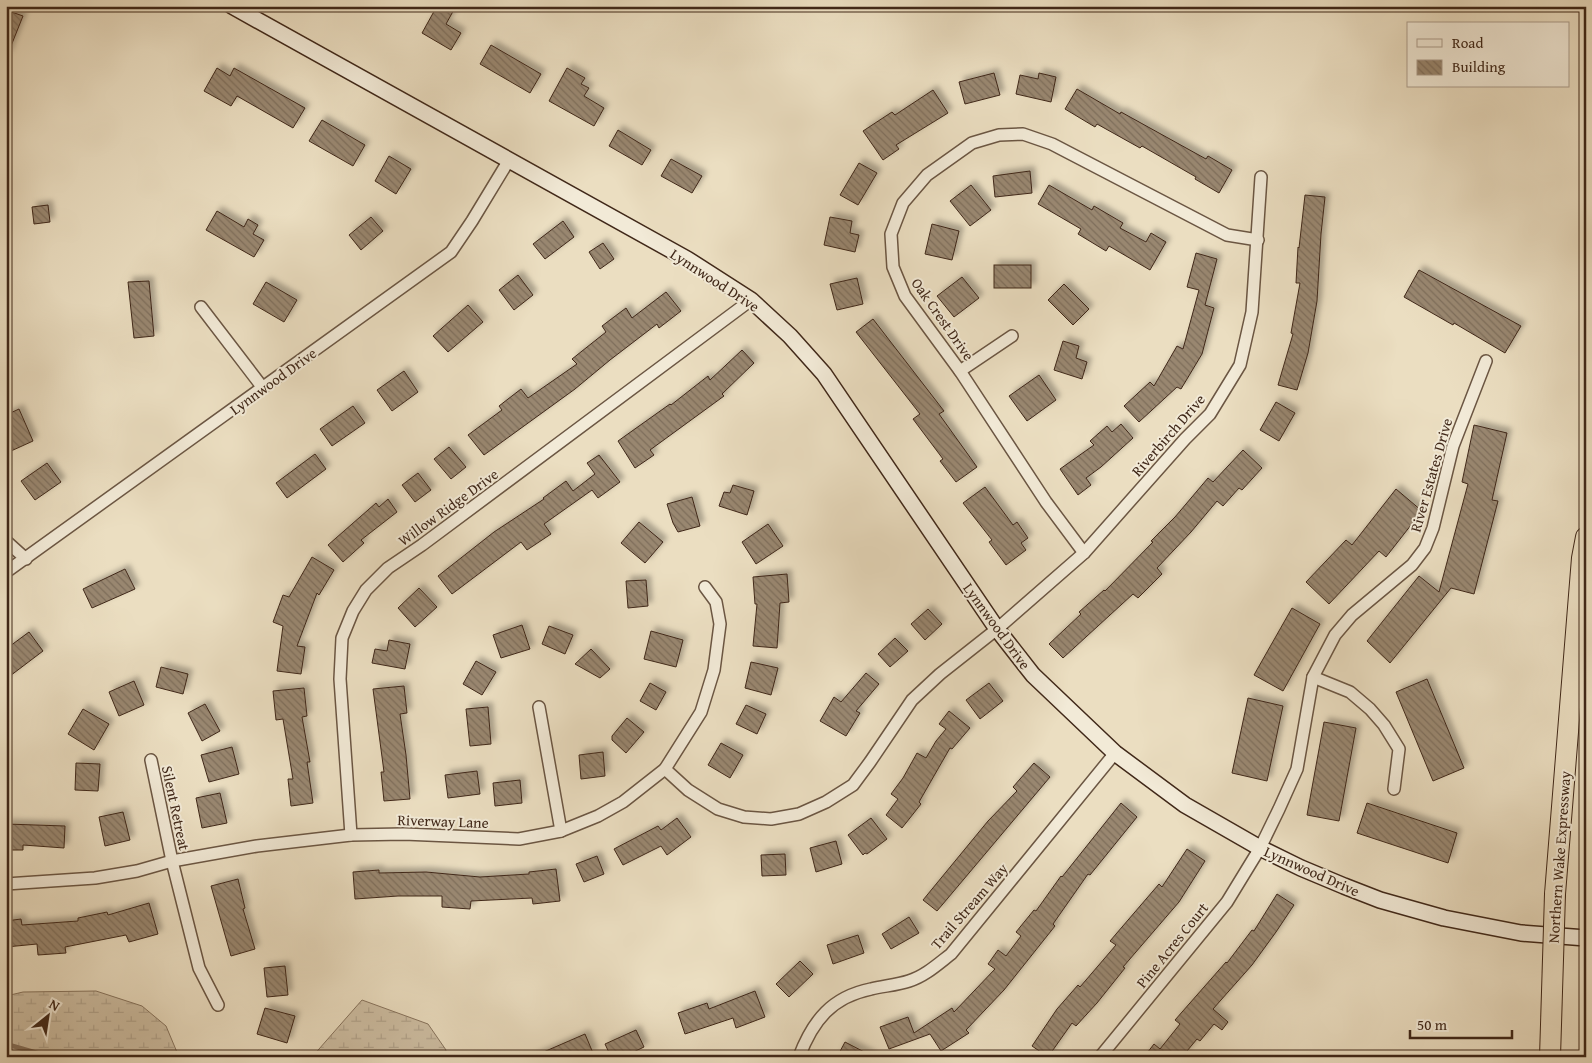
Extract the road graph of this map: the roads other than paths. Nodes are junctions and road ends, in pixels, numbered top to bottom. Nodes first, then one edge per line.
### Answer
1 (232, 6) edge
2 (509, 160) junction
3 (1261, 177) dead end
4 (1258, 240) junction
5 (751, 300) junction
6 (201, 307) dead end
7 (1012, 336) dead end
8 (1486, 361) dead end
9 (960, 371) junction
10 (263, 388) junction
11 (1586, 537) edge
12 (6, 542) edge
13 (1084, 552) junction
14 (26, 559) junction
15 (6, 572) edge
16 (705, 587) dead end
17 (997, 629) junction
18 (1313, 677) junction
19 (538, 708) dead end
20 (1115, 753) junction
21 (151, 760) dead end
22 (665, 769) junction
23 (1394, 789) dead end
24 (561, 831) junction
25 (350, 835) junction
26 (1260, 848) junction
27 (172, 862) junction
28 (6, 884) edge
29 (1586, 938) edge
30 (218, 1005) dead end
31 (799, 1057) edge
32 (1100, 1057) edge
33 (1550, 1057) edge

1 - 2 street, Lynnwood Drive
2 - 5 street, Lynnwood Drive
2 - 10 street, Lynnwood Drive
3 - 4 street, Riverbirch Drive
4 - 9 street, Oak Crest Drive
4 - 13 street, Riverbirch Drive
5 - 17 street, Lynnwood Drive
5 - 25 street, Willow Ridge Drive
6 - 10 street
7 - 9 street
8 - 18 street, River Estates Drive
9 - 13 street, Oak Crest Drive
10 - 14 street, Lynnwood Drive
11 - 33 highway, Northern Wake Expressway, bridge
12 - 14 street
13 - 17 street, Riverbirch Drive
14 - 15 street, Lynnwood Drive
16 - 22 street, Riverway Lane
17 - 20 street, Lynnwood Drive
17 - 22 street, Riverbirch Drive
18 - 23 street
18 - 26 street, River Estates Drive
19 - 24 street
20 - 26 street, Lynnwood Drive
20 - 31 street, Trail Stream Way
21 - 27 street, Silent Retreat
22 - 24 street, Riverway Lane
24 - 25 street, Riverway Lane
25 - 27 street, Riverway Lane
26 - 29 street, Lynnwood Drive
26 - 32 street, Pine Acres Court
27 - 28 street, Riverway Lane
27 - 30 street, Silent Retreat

